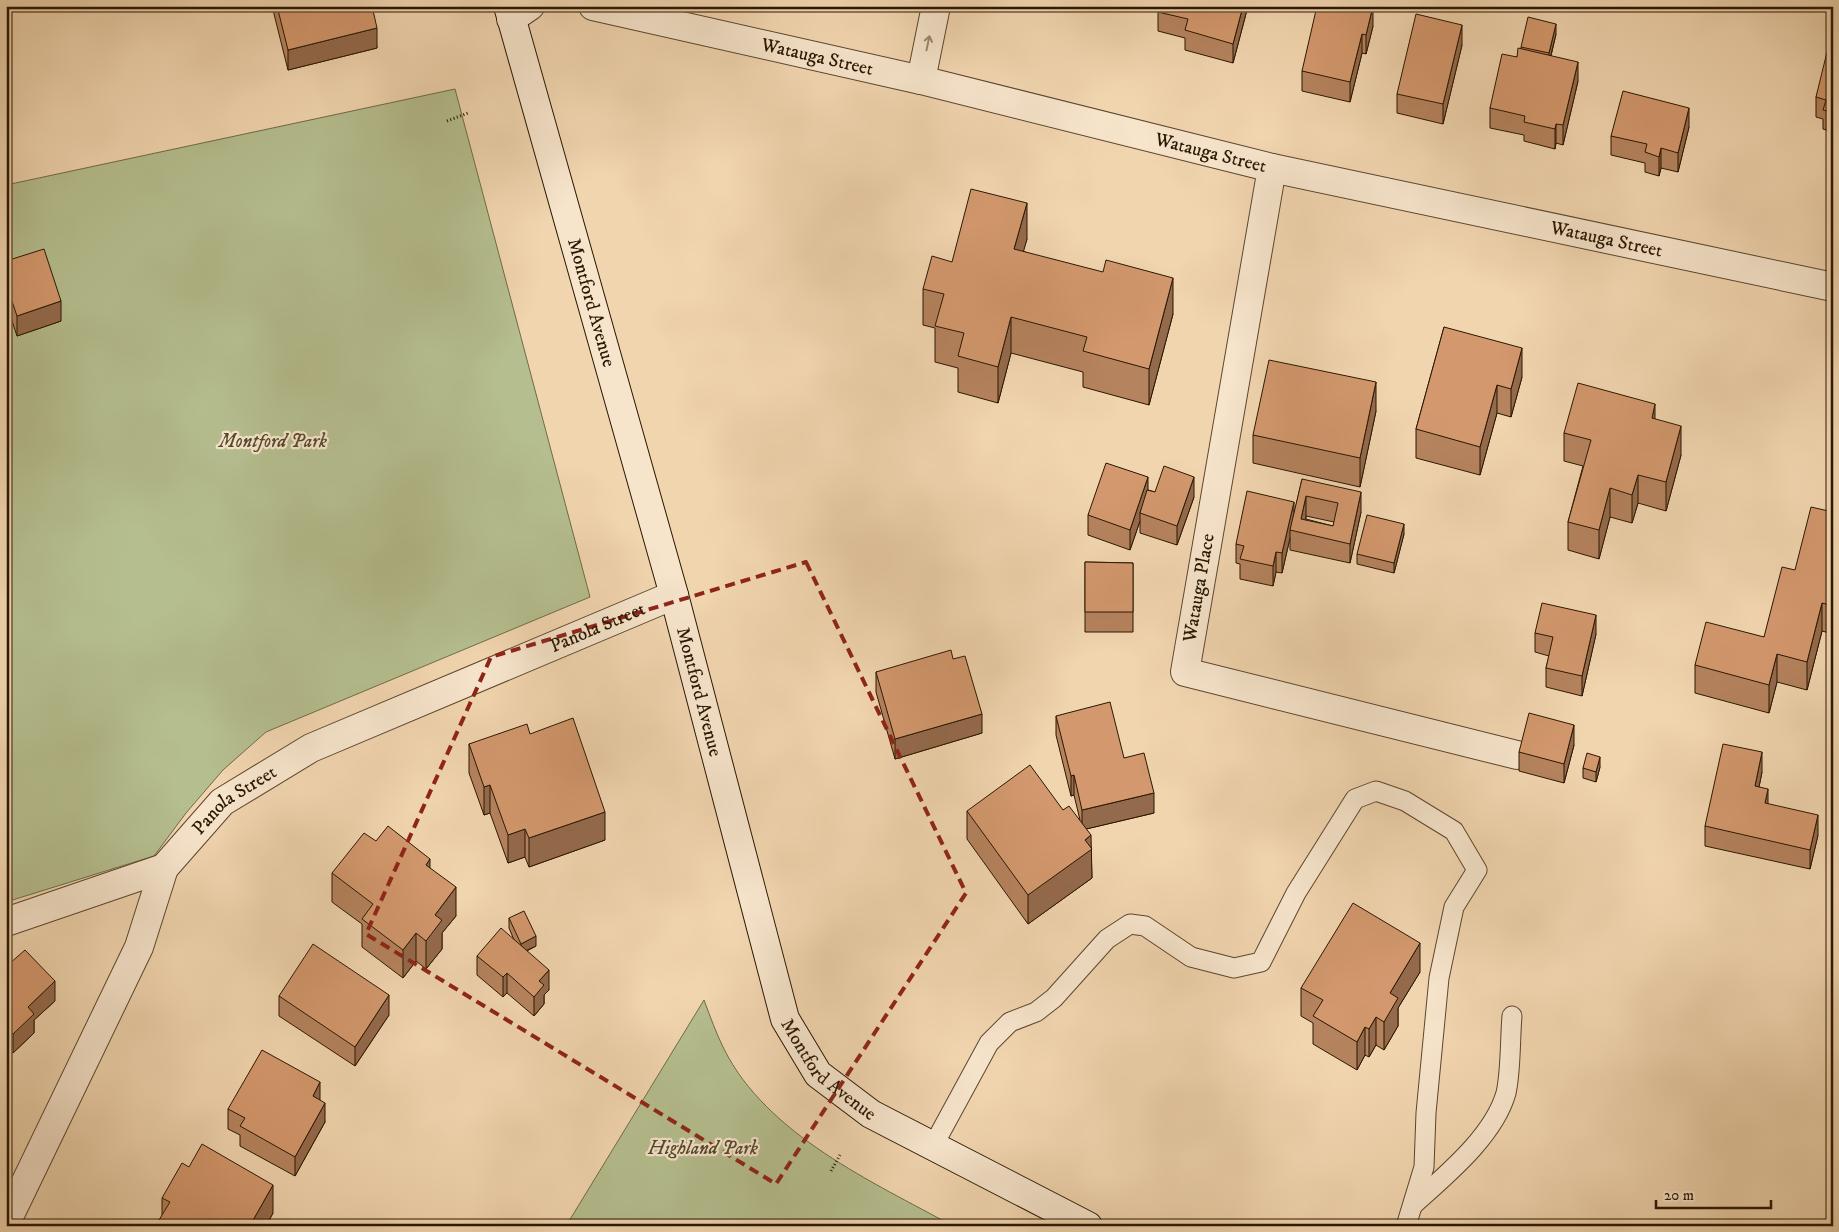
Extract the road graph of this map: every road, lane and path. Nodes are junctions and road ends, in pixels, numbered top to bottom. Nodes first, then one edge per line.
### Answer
1 (592, 6) edge
2 (936, 6) edge
3 (516, 10) edge
4 (921, 80) junction
5 (468, 113) dead end
6 (447, 121) dead end
7 (1272, 168) junction
8 (1833, 287) edge
9 (674, 595) junction
10 (1517, 755) dead end
11 (164, 868) junction
12 (6, 922) edge
13 (1512, 1016) dead end
14 (933, 1146) junction
15 (840, 1155) dead end
16 (831, 1171) dead end
17 (1413, 1205) junction
18 (6, 1223) edge
19 (1088, 1226) edge
20 (1406, 1226) edge

1 - 4 street, Watauga Street
4 -> 2 street
3 - 9 street, Montford Avenue
4 - 7 street, Watauga Street
5 - 6 path
7 - 8 street, Watauga Street
7 - 10 street, Watauga Place
9 - 11 street, Panola Street
9 - 14 street, Montford Avenue
11 - 12 street
11 - 18 street, Panola Street
13 - 17 lane
14 - 17 lane
14 - 19 street, Montford Avenue
15 - 16 path
17 - 20 lane

